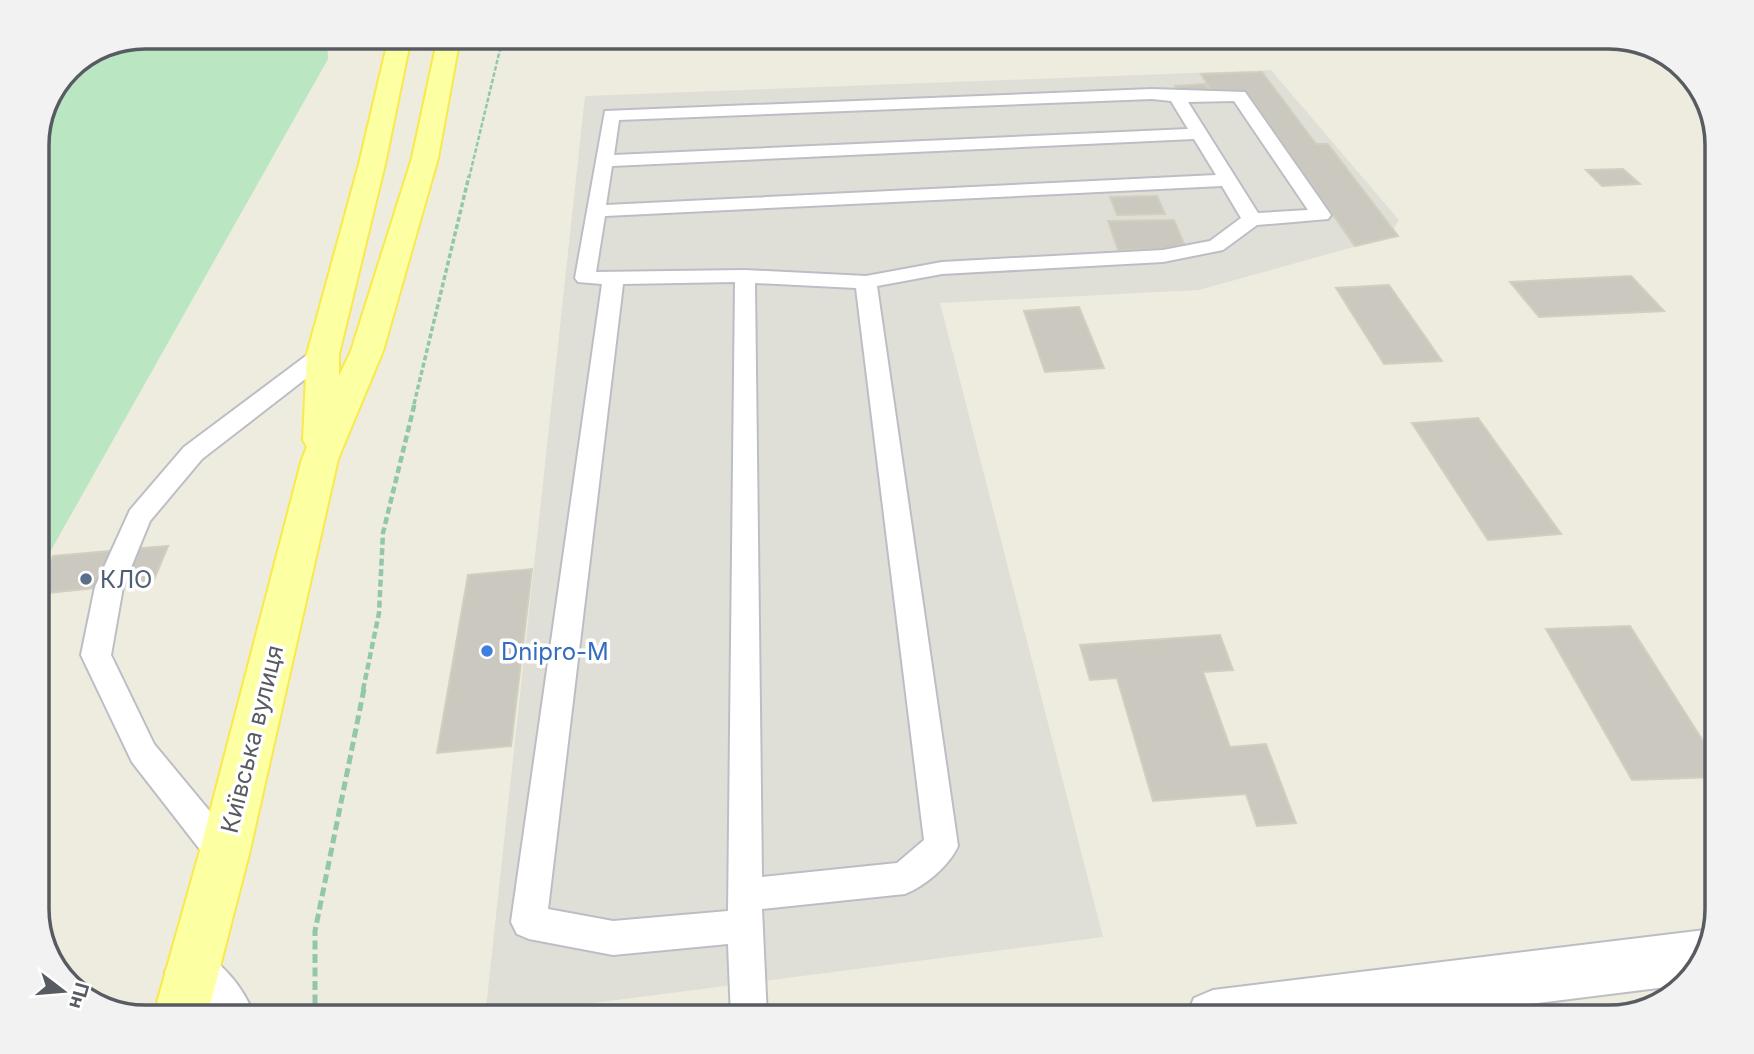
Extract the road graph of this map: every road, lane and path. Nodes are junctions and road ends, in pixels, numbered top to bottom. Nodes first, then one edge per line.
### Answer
1 (397, 49) edge
2 (447, 49) edge
3 (500, 49) edge
4 (1177, 97) junction
5 (1199, 134) junction
6 (604, 161) junction
7 (1228, 180) junction
8 (596, 211) junction
9 (1252, 219) junction
10 (613, 276) junction
11 (745, 276) junction
12 (866, 282) junction
13 (323, 354) junction
14 (320, 459) junction
15 (224, 854) junction
16 (745, 895) junction
17 (745, 926) junction
18 (1691, 958) edge
19 (186, 995) edge
20 (205, 1005) edge
21 (315, 1005) edge
22 (748, 1005) edge
23 (1389, 1005) edge

1 - 13 main road, Київська вулиця
2 - 14 main road, Київська вулиця
3 - 21 path
4 - 5 lane
4 - 6 lane
4 - 9 lane
5 - 6 lane
5 - 7 lane
6 - 8 lane
7 - 8 lane
7 - 9 lane
8 - 10 lane
9 - 12 lane
10 - 11 lane
10 - 17 lane
11 - 12 lane
11 - 16 lane
12 - 16 lane
13 - 14 main road, Київська вулиця
13 - 15 lane
14 - 15 main road, Київська вулиця
15 - 19 main road, Київська вулиця
16 - 17 lane
17 - 22 lane
18 - 23 street
19 - 20 street

